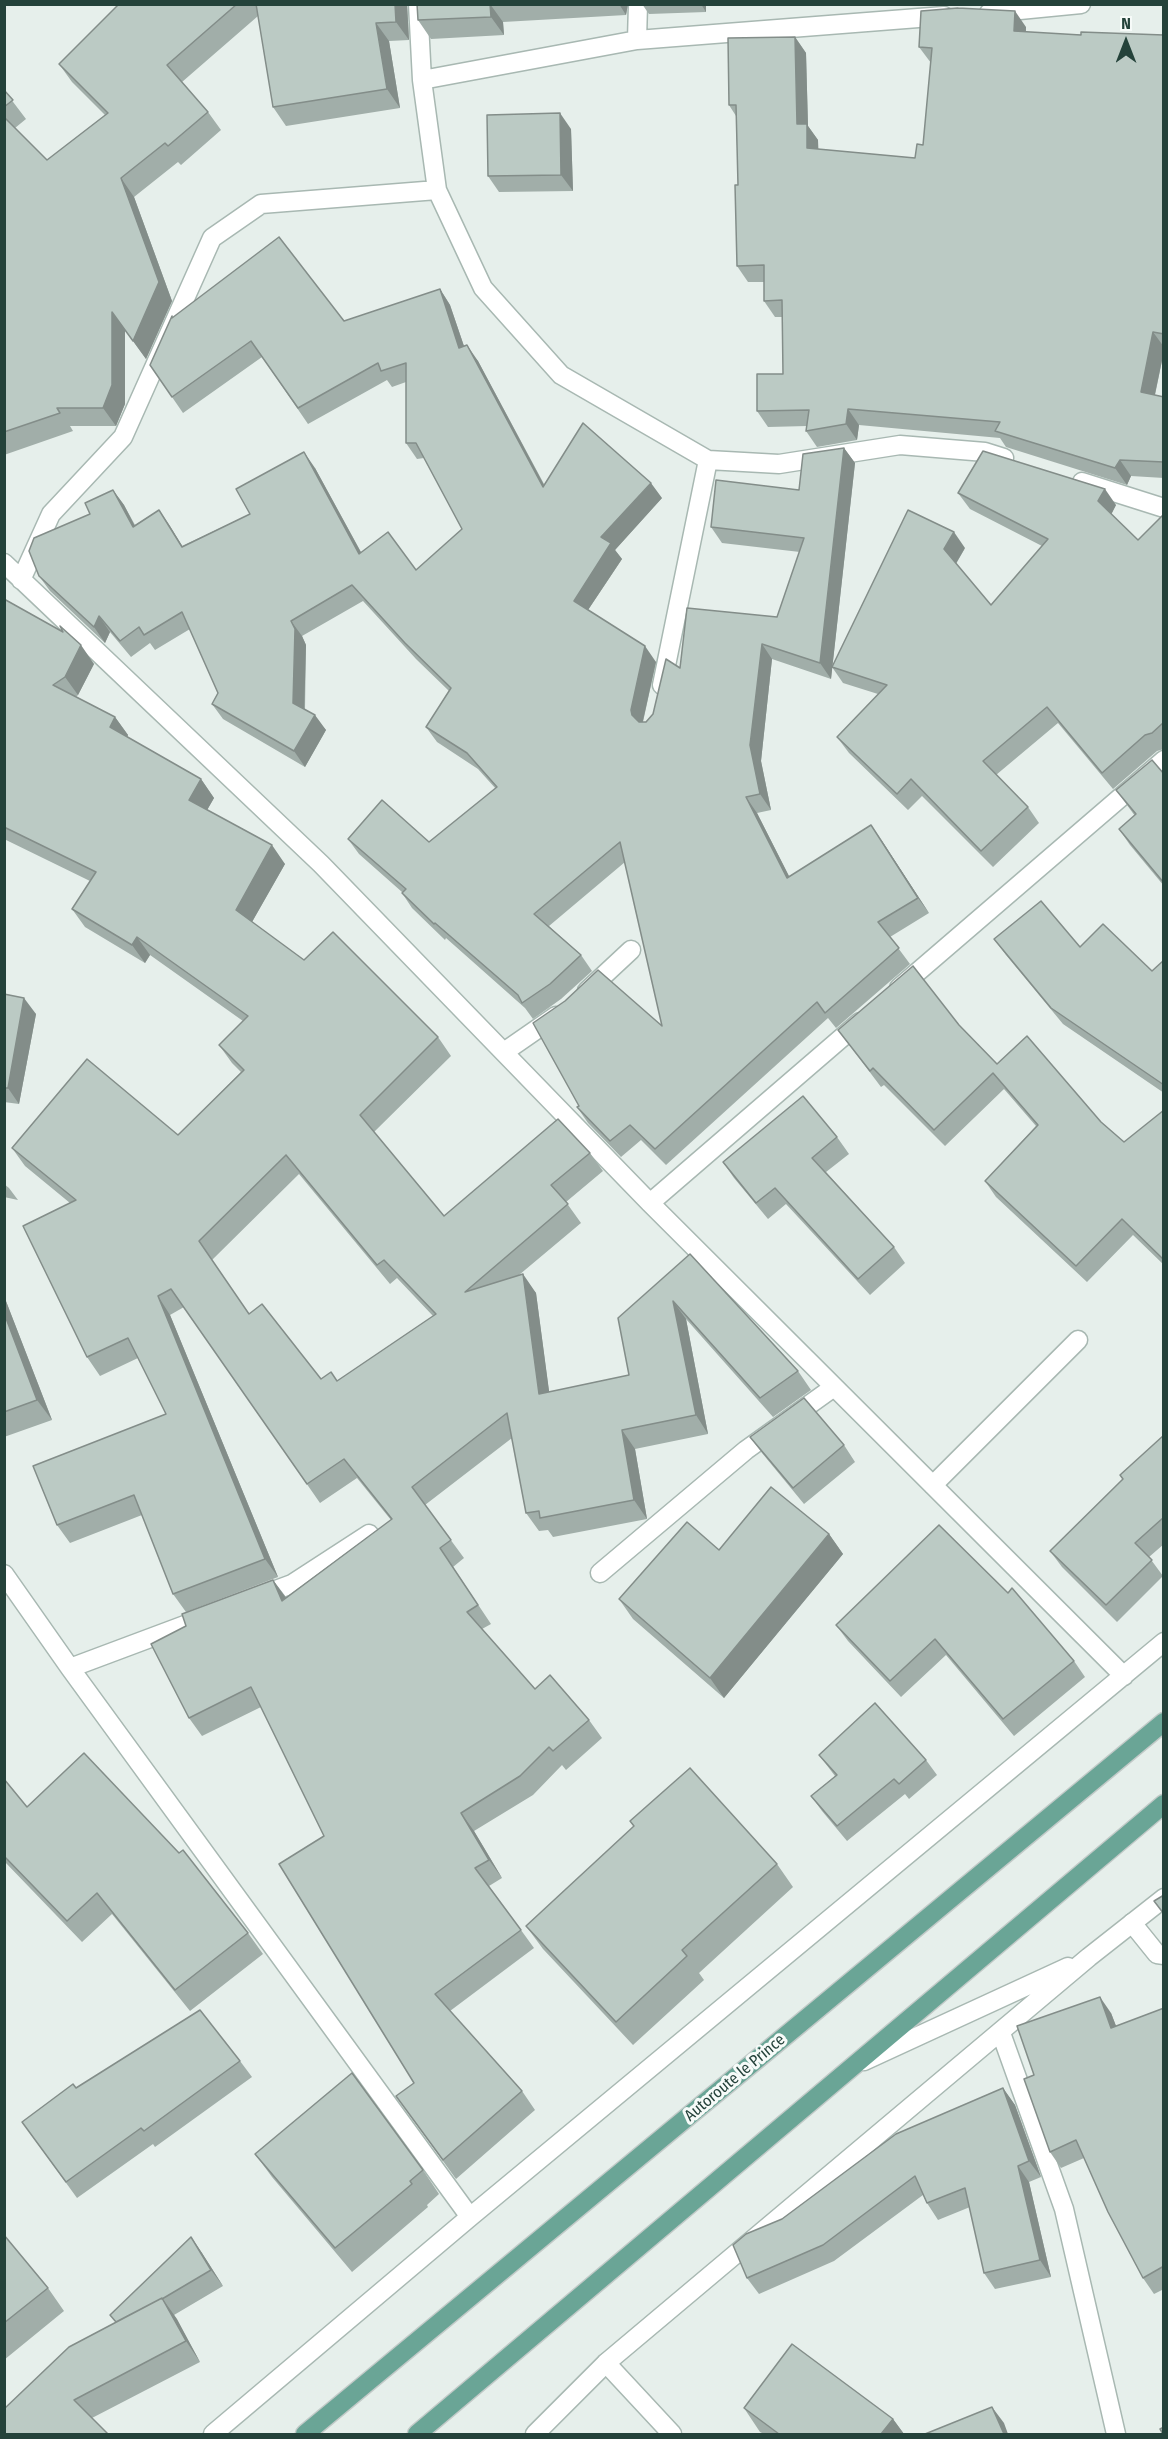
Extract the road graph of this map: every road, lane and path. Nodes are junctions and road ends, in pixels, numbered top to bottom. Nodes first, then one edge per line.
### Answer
1 (418, 4) edge
2 (639, 4) edge
3 (1081, 4) edge
4 (637, 40) junction
5 (422, 80) junction
6 (437, 190) junction
7 (708, 460) junction
8 (1018, 462) edge
9 (1063, 476) edge
10 (1164, 508) edge
11 (4, 563) edge
12 (21, 580) junction
13 (657, 706) edge
14 (1164, 760) edge
15 (631, 950) dead end
16 (504, 1052) junction
17 (650, 1203) junction
18 (1078, 1340) dead end
19 (834, 1387) junction
20 (933, 1485) junction
21 (369, 1534) edge
22 (600, 1573) dead end
23 (4, 1574) edge
24 (1164, 1642) edge
25 (70, 1668) junction
26 (1124, 1676) junction
27 (1164, 1722) edge
28 (1164, 1804) edge
29 (1164, 1898) edge
30 (1132, 1923) junction
31 (1164, 1955) edge
32 (1089, 1958) junction
33 (1001, 2032) junction
34 (854, 2065) junction
35 (470, 2217) junction
36 (606, 2363) junction
37 (541, 2432) edge
38 (213, 2434) edge
39 (305, 2434) edge
40 (417, 2434) edge
41 (672, 2434) edge
42 (1116, 2434) edge

1 - 5 street
2 - 4 street
3 - 4 street
4 - 5 street
5 - 6 street
6 - 7 street
6 - 12 street
7 - 8 street
7 - 13 street
9 - 10 street
11 - 12 street
12 - 16 street
14 - 17 street
15 - 16 street
16 - 17 street
17 - 19 street
18 - 20 street
19 - 20 street
19 - 22 street
20 - 26 street
21 - 25 street
23 - 25 street
24 - 26 street
25 - 35 street
26 - 35 street
27 - 39 main road, Autoroute le Prince
28 - 34 main road
29 - 30 street
30 - 31 street
30 - 32 street
32 - 33 street
32 - 34 street
33 - 36 street
33 - 42 street
34 - 40 main road
35 - 38 street
36 - 37 street
36 - 41 street

